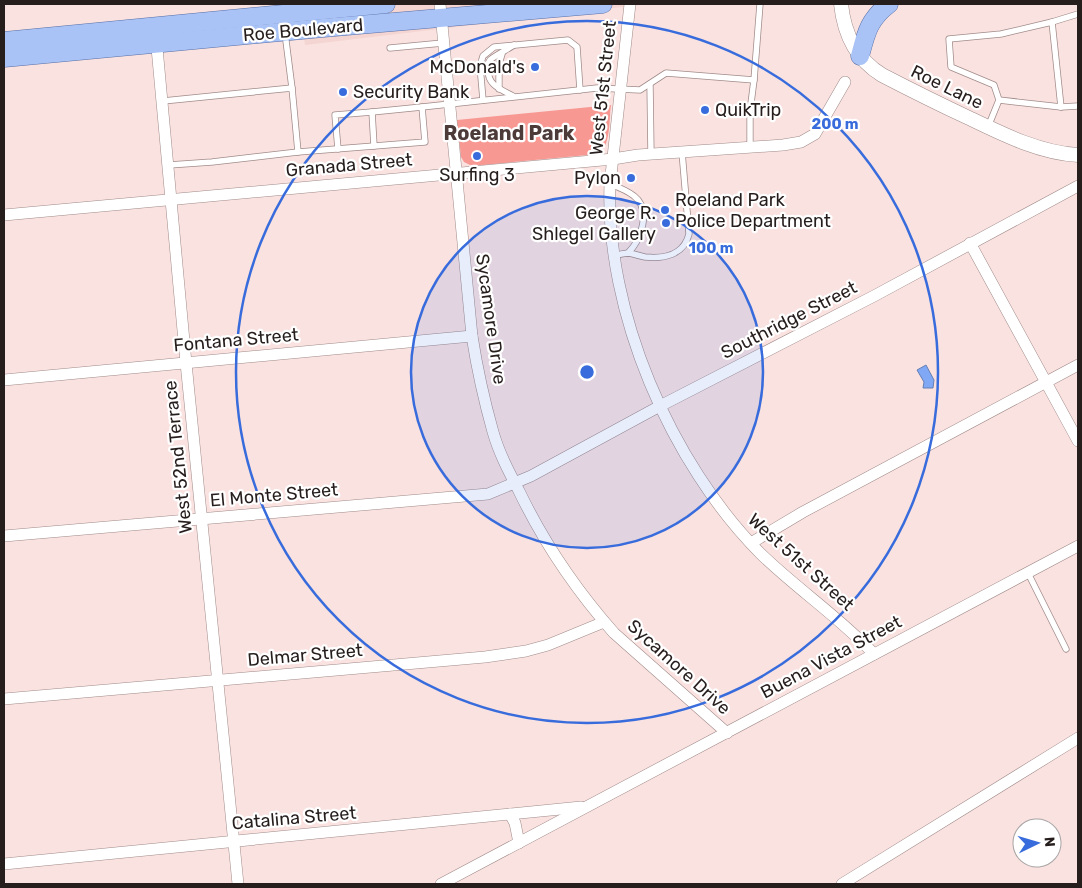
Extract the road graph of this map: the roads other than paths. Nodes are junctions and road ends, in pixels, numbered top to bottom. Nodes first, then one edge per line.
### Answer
1 (386, 4) edge
2 (603, 4) edge
3 (630, 4) edge
4 (760, 4) edge
5 (841, 4) edge
6 (889, 4) edge
7 (321, 7) edge
8 (440, 11) edge
9 (1078, 14) edge
10 (1052, 22) junction
11 (323, 28) junction
12 (285, 31) junction
13 (156, 35) junction
14 (4, 41) edge
15 (443, 43) junction
16 (514, 45) junction
17 (390, 48) dead end
18 (502, 54) junction
19 (860, 56) junction
20 (4, 58) edge
21 (754, 80) junction
22 (845, 82) dead end
23 (650, 84) junction
24 (292, 88) junction
25 (499, 89) junction
26 (621, 89) junction
27 (580, 90) junction
28 (514, 97) junction
29 (482, 100) junction
30 (999, 100) junction
31 (163, 101) junction
32 (449, 104) junction
33 (1078, 106) edge
34 (422, 107) junction
35 (1060, 108) junction
36 (372, 112) junction
37 (988, 127) junction
38 (374, 146) junction
39 (750, 148) junction
40 (338, 149) junction
41 (298, 152) junction
42 (682, 152) junction
43 (651, 154) junction
44 (1078, 155) edge
45 (613, 159) junction
46 (169, 165) junction
47 (456, 174) junction
48 (610, 184) junction
49 (1078, 186) edge
50 (172, 199) junction
51 (4, 214) edge
52 (970, 243) junction
53 (628, 253) junction
54 (613, 256) junction
55 (472, 336) junction
56 (186, 363) junction
57 (1078, 365) edge
58 (4, 380) edge
59 (1046, 382) junction
60 (660, 406) junction
61 (1078, 441) edge
62 (515, 483) junction
63 (202, 518) junction
64 (4, 536) edge
65 (751, 543) junction
66 (1078, 546) edge
67 (1028, 572) junction
68 (604, 622) junction
69 (1066, 649) dead end
70 (874, 654) junction
71 (218, 680) junction
72 (4, 699) edge
73 (727, 732) junction
74 (1078, 738) edge
75 (588, 806) junction
76 (510, 814) junction
77 (234, 841) junction
78 (519, 843) junction
79 (4, 864) edge
80 (238, 884) edge
81 (441, 884) edge
82 (842, 884) edge

1 - 7 main road, Roe Boulevard
2 - 8 main road, Roe Boulevard
3 - 26 street, West 51st Street
4 - 21 lane
5 - 19 street, Roe Lane
6 - 19 main road
7 - 11 street
7 - 13 main road, Roe Boulevard
8 - 11 main road, Roe Boulevard
8 - 15 street, Sycamore Drive
9 - 10 lane
10 - 30 lane
10 - 35 lane
11 - 12 main road, Roe Boulevard
12 - 13 main road, Roe Boulevard
12 - 24 lane
13 - 14 main road, Roe Boulevard
13 - 20 main road, Roe Boulevard
13 - 31 street, West 52nd Terrace
15 - 17 lane
15 - 32 street, Sycamore Drive
16 - 18 lane
16 - 27 lane
16 - 29 lane
18 - 25 lane
18 - 25 lane
19 - 37 street, Roe Lane
21 - 23 lane
21 - 39 lane
22 - 39 street, Granada Street
23 - 26 lane
23 - 43 lane
24 - 31 lane
24 - 41 lane
25 - 28 lane
26 - 27 lane
26 - 45 street, West 51st Street
27 - 28 lane
28 - 29 lane
29 - 32 lane
30 - 35 lane
30 - 37 lane
31 - 46 street, West 52nd Terrace
32 - 34 lane
32 - 47 street, Sycamore Drive
33 - 35 lane
34 - 36 lane
34 - 38 lane
36 - 38 lane
36 - 40 lane
37 - 44 street, Roe Lane
38 - 40 lane
39 - 42 street, Granada Street
40 - 41 lane
41 - 46 lane
42 - 43 street, Granada Street
42 - 53 lane
43 - 45 street, Granada Street
45 - 47 street, Granada Street
45 - 48 street, West 51st Street
46 - 50 street, West 52nd Terrace
47 - 50 street, Granada Street
47 - 55 street, Sycamore Drive
48 - 53 lane
48 - 54 street, West 51st Street
49 - 52 street, Southridge Street
50 - 51 street, Granada Street
50 - 56 street, West 52nd Terrace
52 - 59 street
52 - 60 street, Southridge Street
53 - 54 lane
54 - 60 street, West 51st Street
55 - 56 street, Fontana Street
55 - 62 street, Sycamore Drive
56 - 58 street, Fontana Street
56 - 63 street, West 52nd Terrace
57 - 59 street
59 - 61 street
59 - 65 street
60 - 62 street, Southridge Street
60 - 65 street, West 51st Street
62 - 63 street, El Monte Street
62 - 68 street, Sycamore Drive
63 - 64 street, El Monte Street
63 - 71 street, West 52nd Terrace
65 - 70 street, West 51st Street
66 - 67 street, Buena Vista Street
67 - 69 lane
67 - 70 street, Buena Vista Street
68 - 71 street, Delmar Street
68 - 73 street, Sycamore Drive
70 - 73 street, Buena Vista Street
71 - 72 street, Delmar Street
71 - 77 street, West 52nd Terrace
73 - 75 street, Buena Vista Street
74 - 82 street
75 - 76 street, Catalina Street
75 - 78 street, Buena Vista Street
76 - 77 street, Catalina Street
76 - 78 street
77 - 79 street, Catalina Street
77 - 80 street, West 52nd Terrace
78 - 81 street, Buena Vista Street

